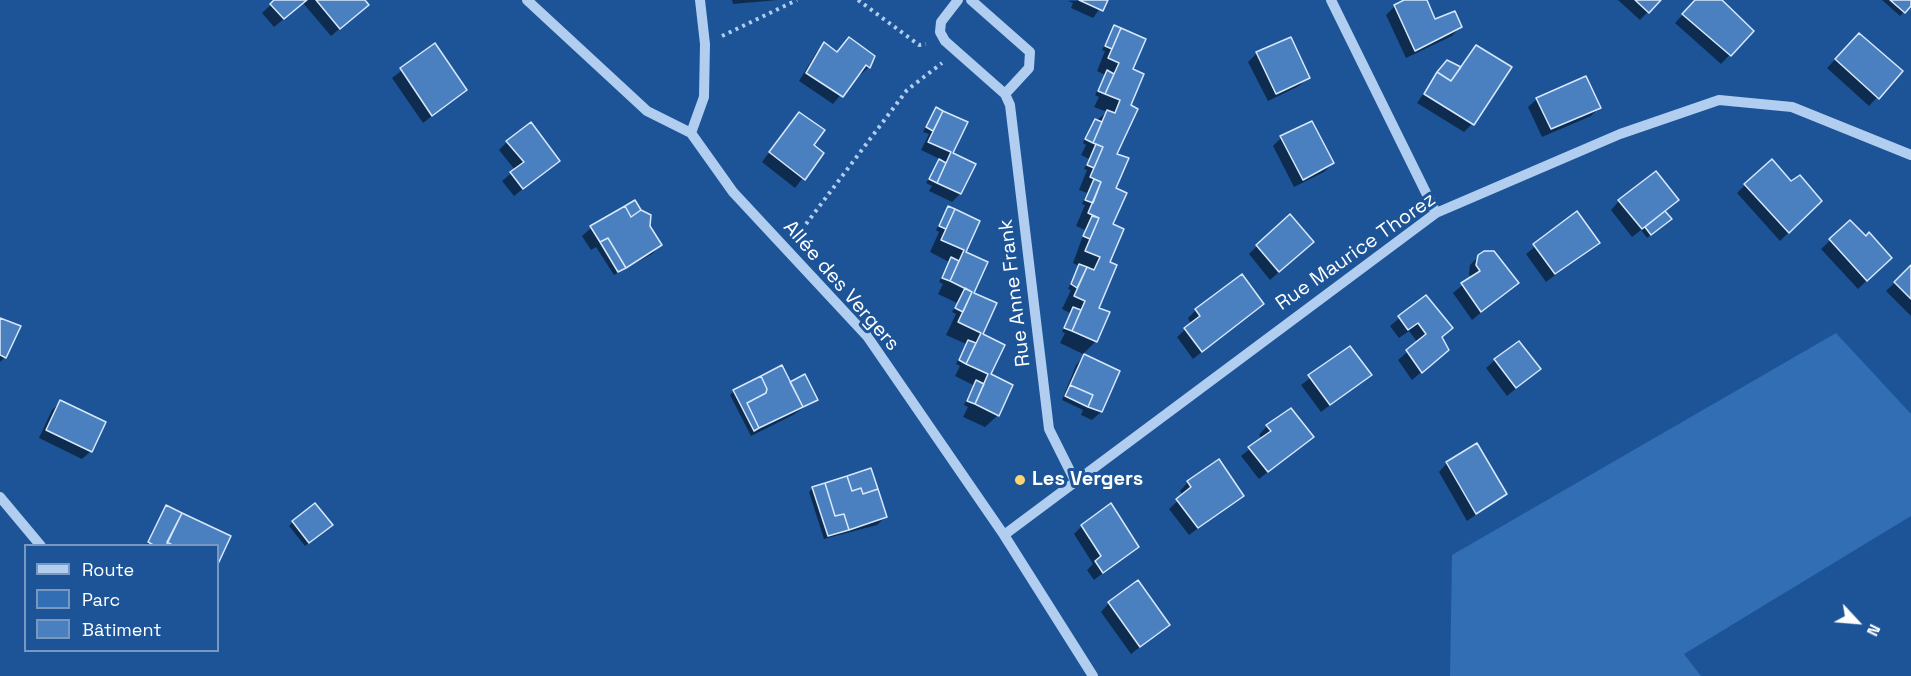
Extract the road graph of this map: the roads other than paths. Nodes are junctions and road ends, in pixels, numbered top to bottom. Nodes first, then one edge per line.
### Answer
1 (527, 0) edge
2 (700, 0) edge
3 (958, 0) edge
4 (971, 0) edge
5 (1331, 0) edge
6 (1005, 94) junction
7 (691, 133) junction
8 (1911, 155) edge
9 (1436, 213) junction
10 (1076, 483) junction
11 (0, 497) edge
12 (1004, 535) junction
13 (39, 544) edge
14 (1093, 676) edge

1 - 7 street, Allée des Vergers
2 - 7 street
3 - 6 street
4 - 6 street
5 - 9 street
6 - 10 street, Rue Anne Frank
7 - 12 street, Allée des Vergers
8 - 9 street, Rue Maurice Thorez
9 - 10 street, Rue Maurice Thorez
10 - 12 street, Rue Maurice Thorez
11 - 13 street
12 - 14 street, Allée des Vergers

